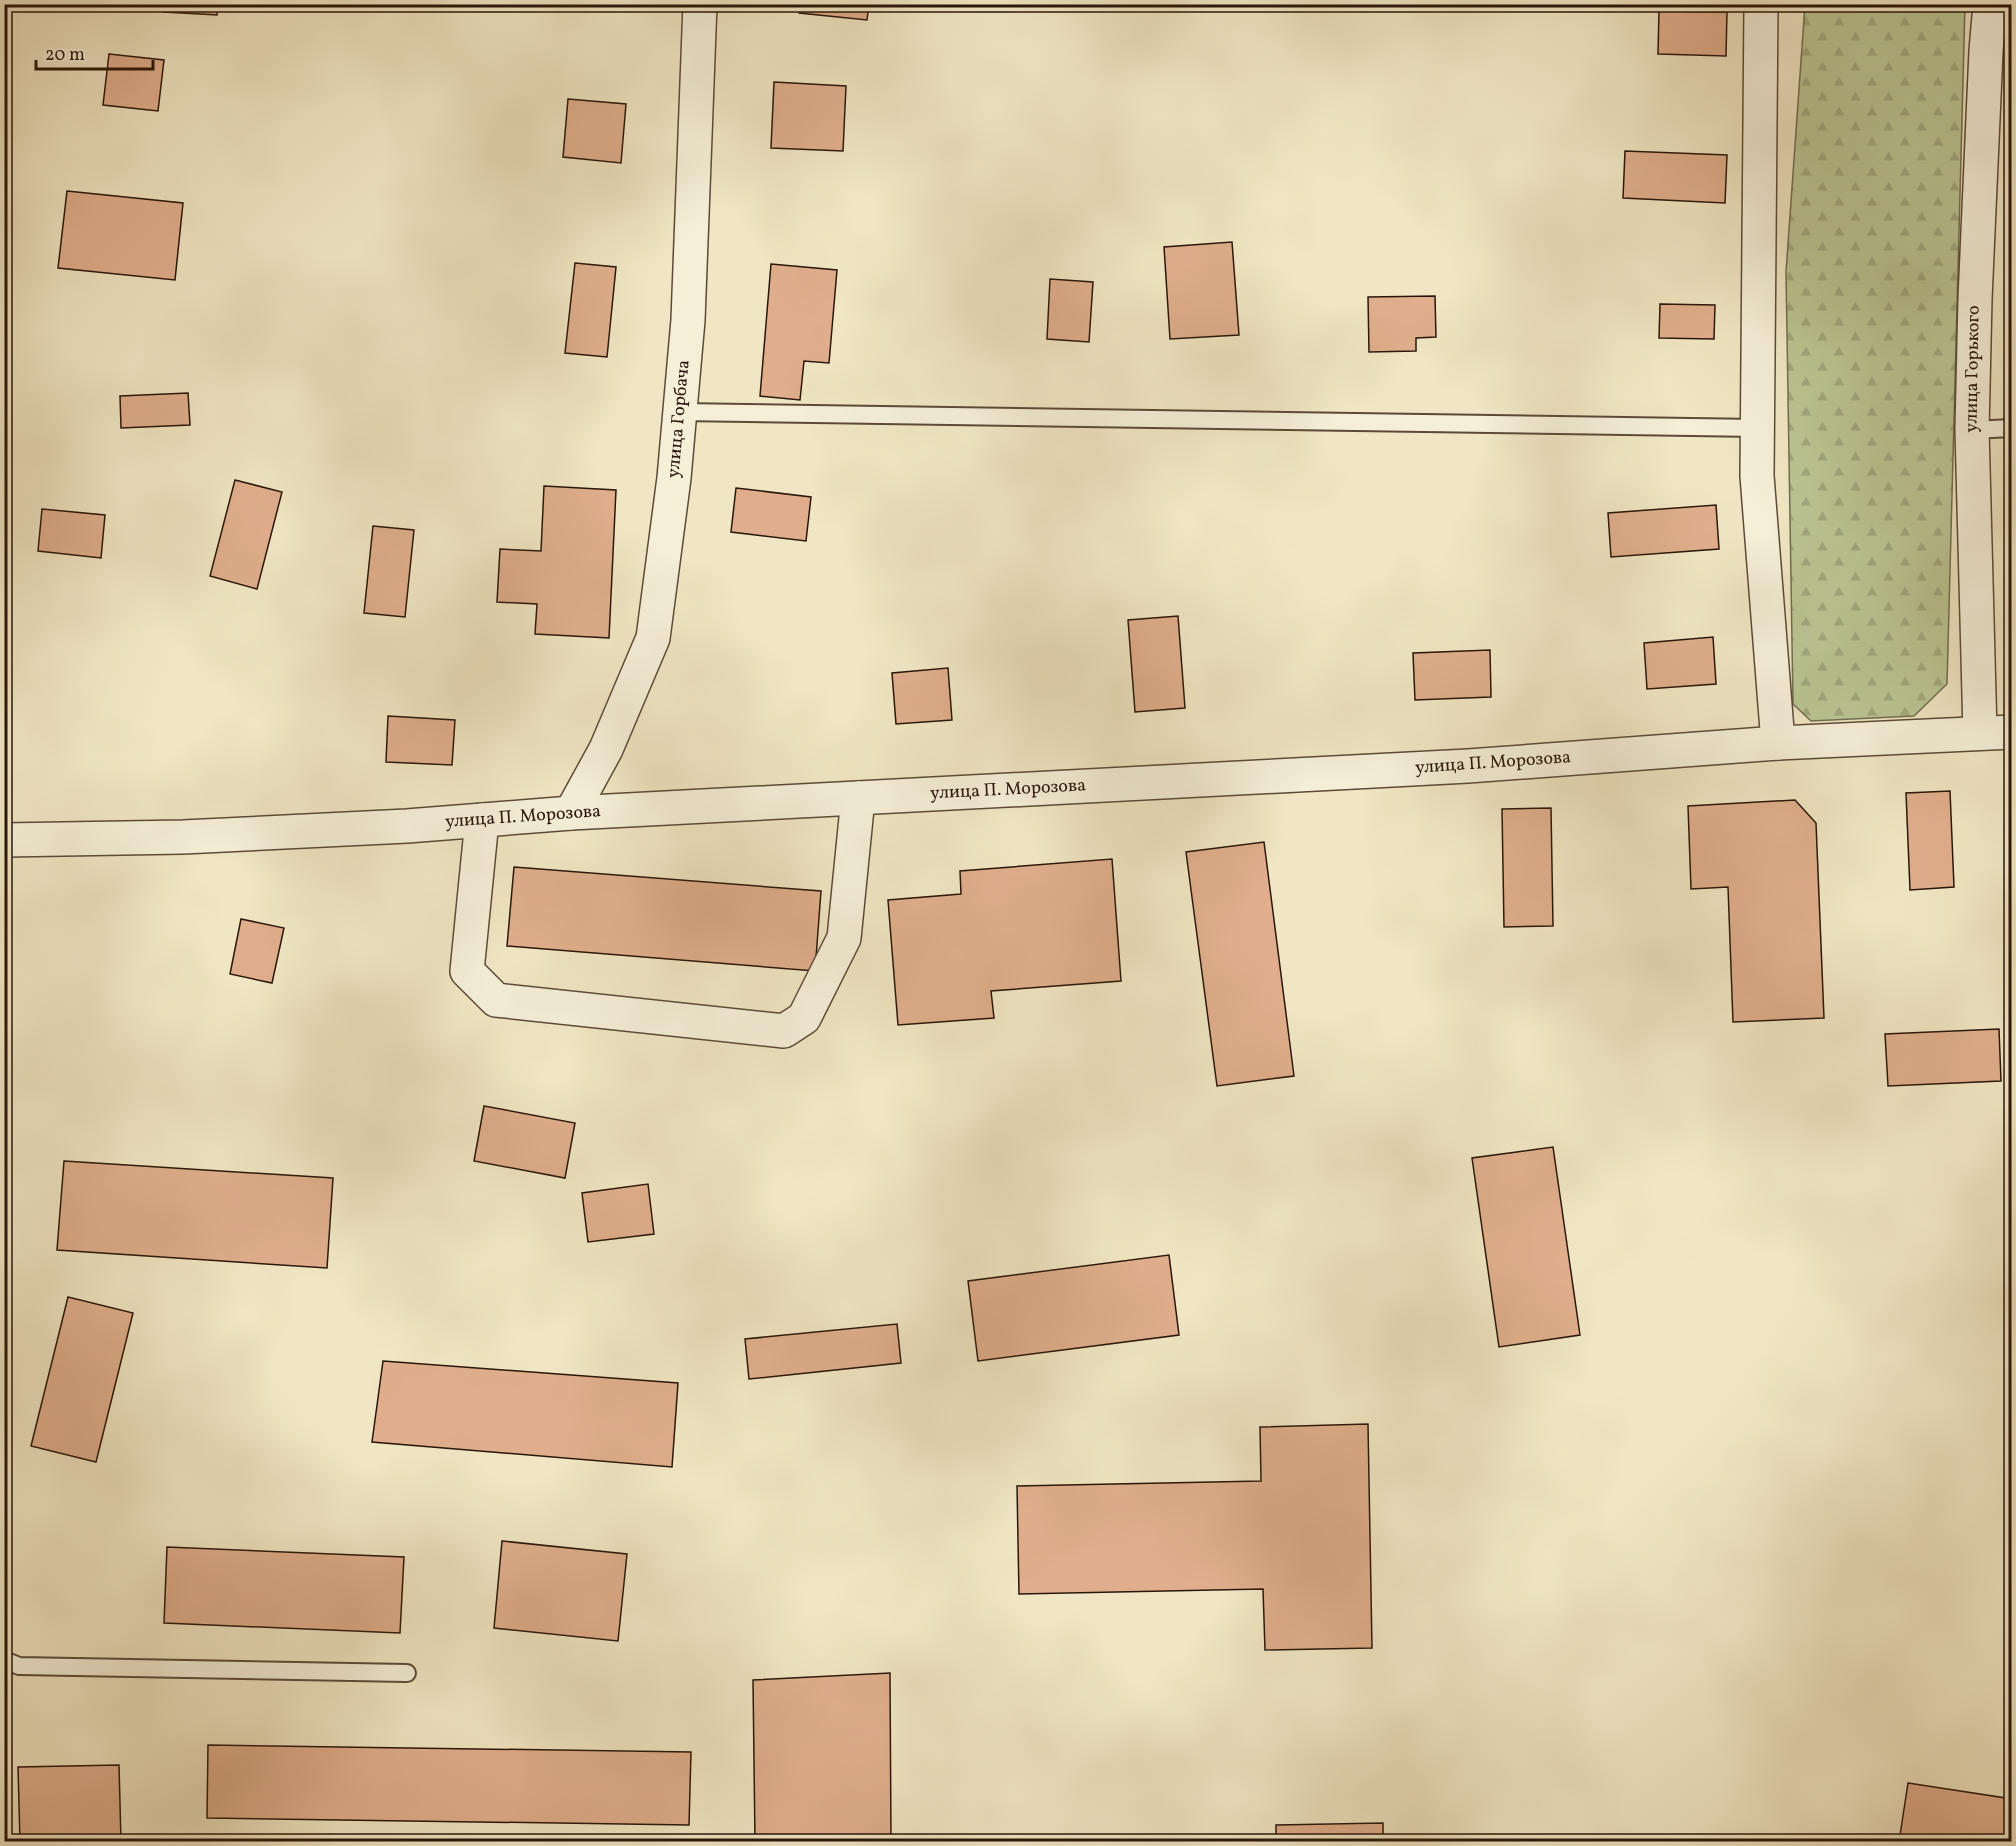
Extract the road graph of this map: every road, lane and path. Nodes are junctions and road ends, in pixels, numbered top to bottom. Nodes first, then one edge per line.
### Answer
1 (700, 4) edge
2 (1761, 4) edge
3 (1990, 4) edge
4 (680, 412) junction
5 (1758, 428) junction
6 (2012, 428) edge
7 (1972, 430) junction
8 (2012, 732) edge
9 (1980, 733) junction
10 (1778, 743) junction
11 (858, 798) junction
12 (571, 813) junction
13 (482, 820) junction
14 (4, 840) edge
15 (4, 1660) edge
16 (407, 1673) dead end

1 - 4 street, улица Горбача
2 - 5 street
3 - 7 street, улица Горького
4 - 5 lane
4 - 12 street, улица Горбача
5 - 10 street
6 - 7 lane
7 - 9 street, улица Горького
8 - 9 street, улица П. Морозова
9 - 10 street, улица П. Морозова
10 - 11 street, улица П. Морозова
11 - 12 street, улица П. Морозова
11 - 13 street
12 - 13 street, улица П. Морозова
13 - 14 street, улица П. Морозова
15 - 16 lane

